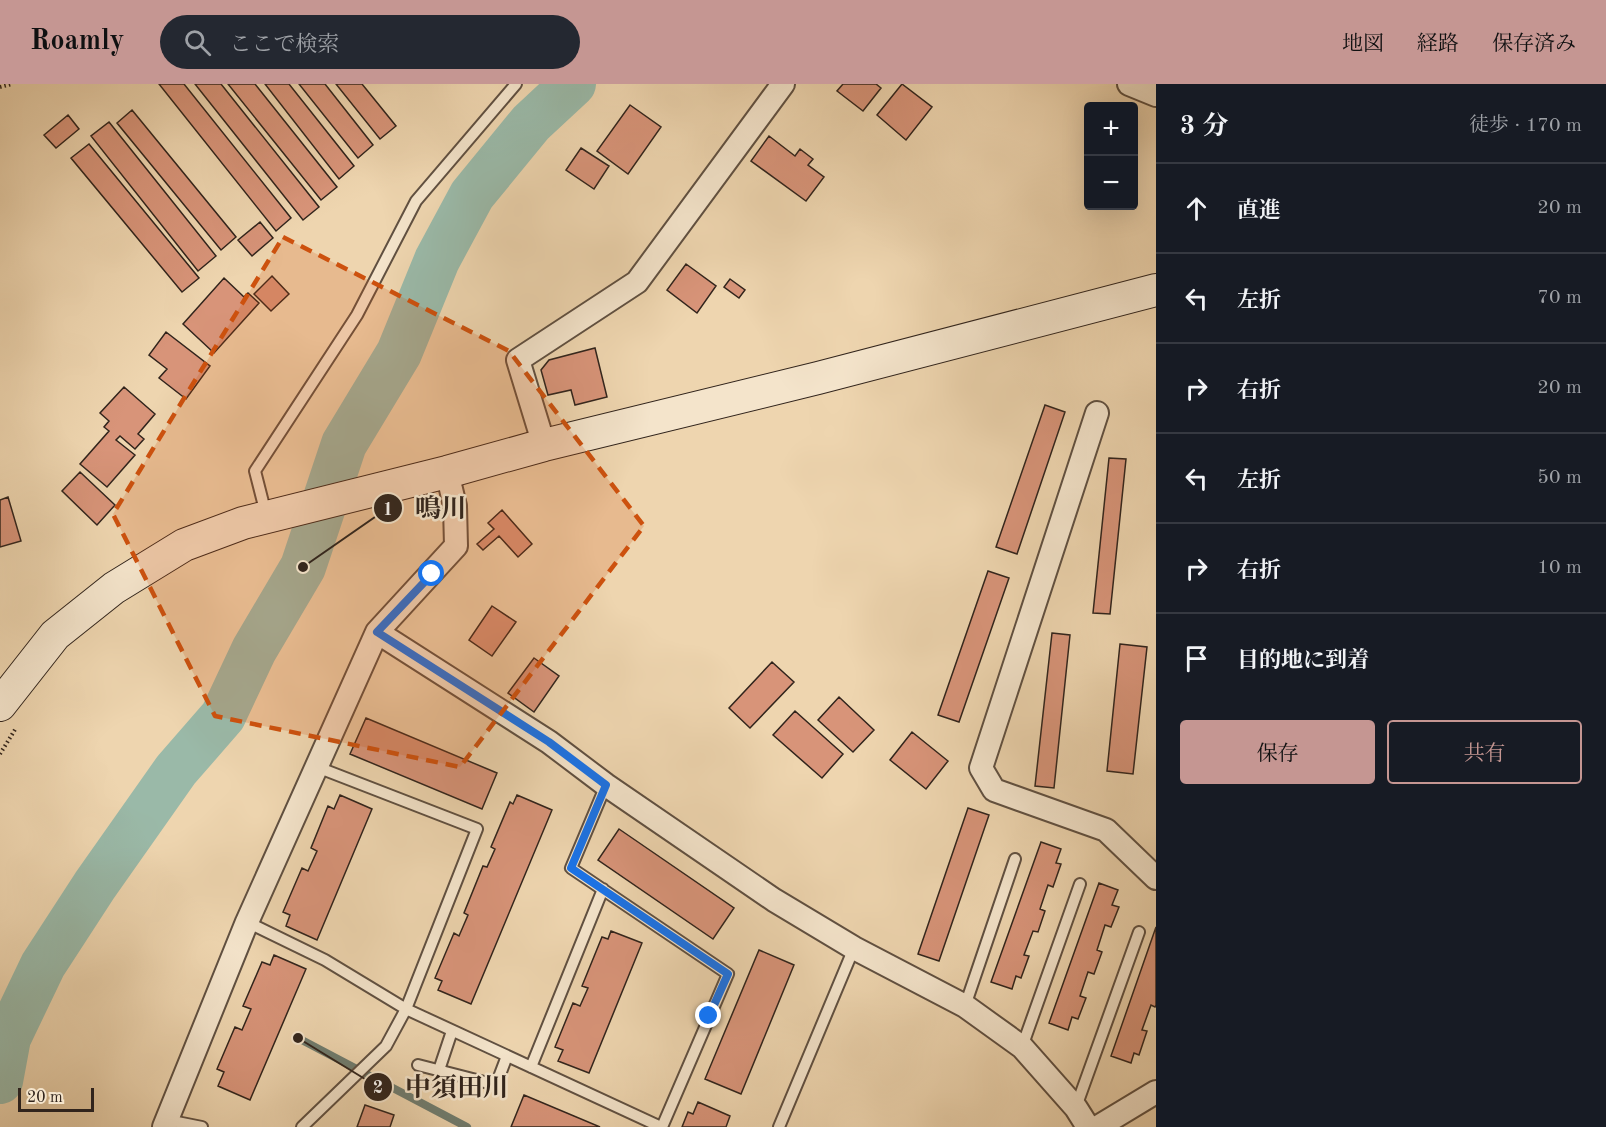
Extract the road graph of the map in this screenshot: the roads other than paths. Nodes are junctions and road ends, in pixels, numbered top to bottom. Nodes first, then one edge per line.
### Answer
1 (516, 84) edge
2 (783, 84) edge
3 (1129, 84) edge
4 (1156, 95) edge
5 (1156, 290) edge
6 (1097, 413) dead end
7 (544, 445) junction
8 (447, 472) junction
9 (275, 514) junction
10 (377, 632) junction
11 (9, 714) edge
12 (317, 767) junction
13 (606, 785) junction
14 (1015, 860) dead end
15 (1156, 878) edge
16 (1080, 884) dead end
17 (603, 889) junction
18 (247, 922) junction
19 (1139, 932) dead end
20 (854, 948) junction
21 (965, 1006) junction
22 (406, 1009) junction
23 (452, 1031) junction
24 (1022, 1047) junction
25 (507, 1056) junction
26 (418, 1065) dead end
27 (531, 1067) junction
28 (440, 1070) junction
29 (1156, 1092) edge
30 (1076, 1108) junction
31 (166, 1123) edge
32 (202, 1127) edge
33 (302, 1127) edge
34 (661, 1127) edge
35 (779, 1127) edge
36 (1088, 1127) edge
37 (1098, 1127) edge

1 - 9 lane
2 - 7 street
3 - 4 street
5 - 7 street
6 - 15 street
7 - 8 street
8 - 9 street
8 - 10 street
9 - 11 street
10 - 12 street
10 - 13 street
12 - 18 street
12 - 22 lane
13 - 17 lane
13 - 20 street
14 - 21 lane
16 - 24 lane
17 - 27 lane
17 - 34 lane
18 - 22 lane
18 - 31 street
19 - 30 lane
20 - 21 street
20 - 35 lane
21 - 24 street
22 - 23 lane
22 - 33 lane
23 - 25 lane
23 - 28 lane
24 - 30 street
25 - 27 lane
25 - 28 lane
26 - 28 lane
27 - 34 lane
29 - 37 street
30 - 36 street
31 - 32 lane

